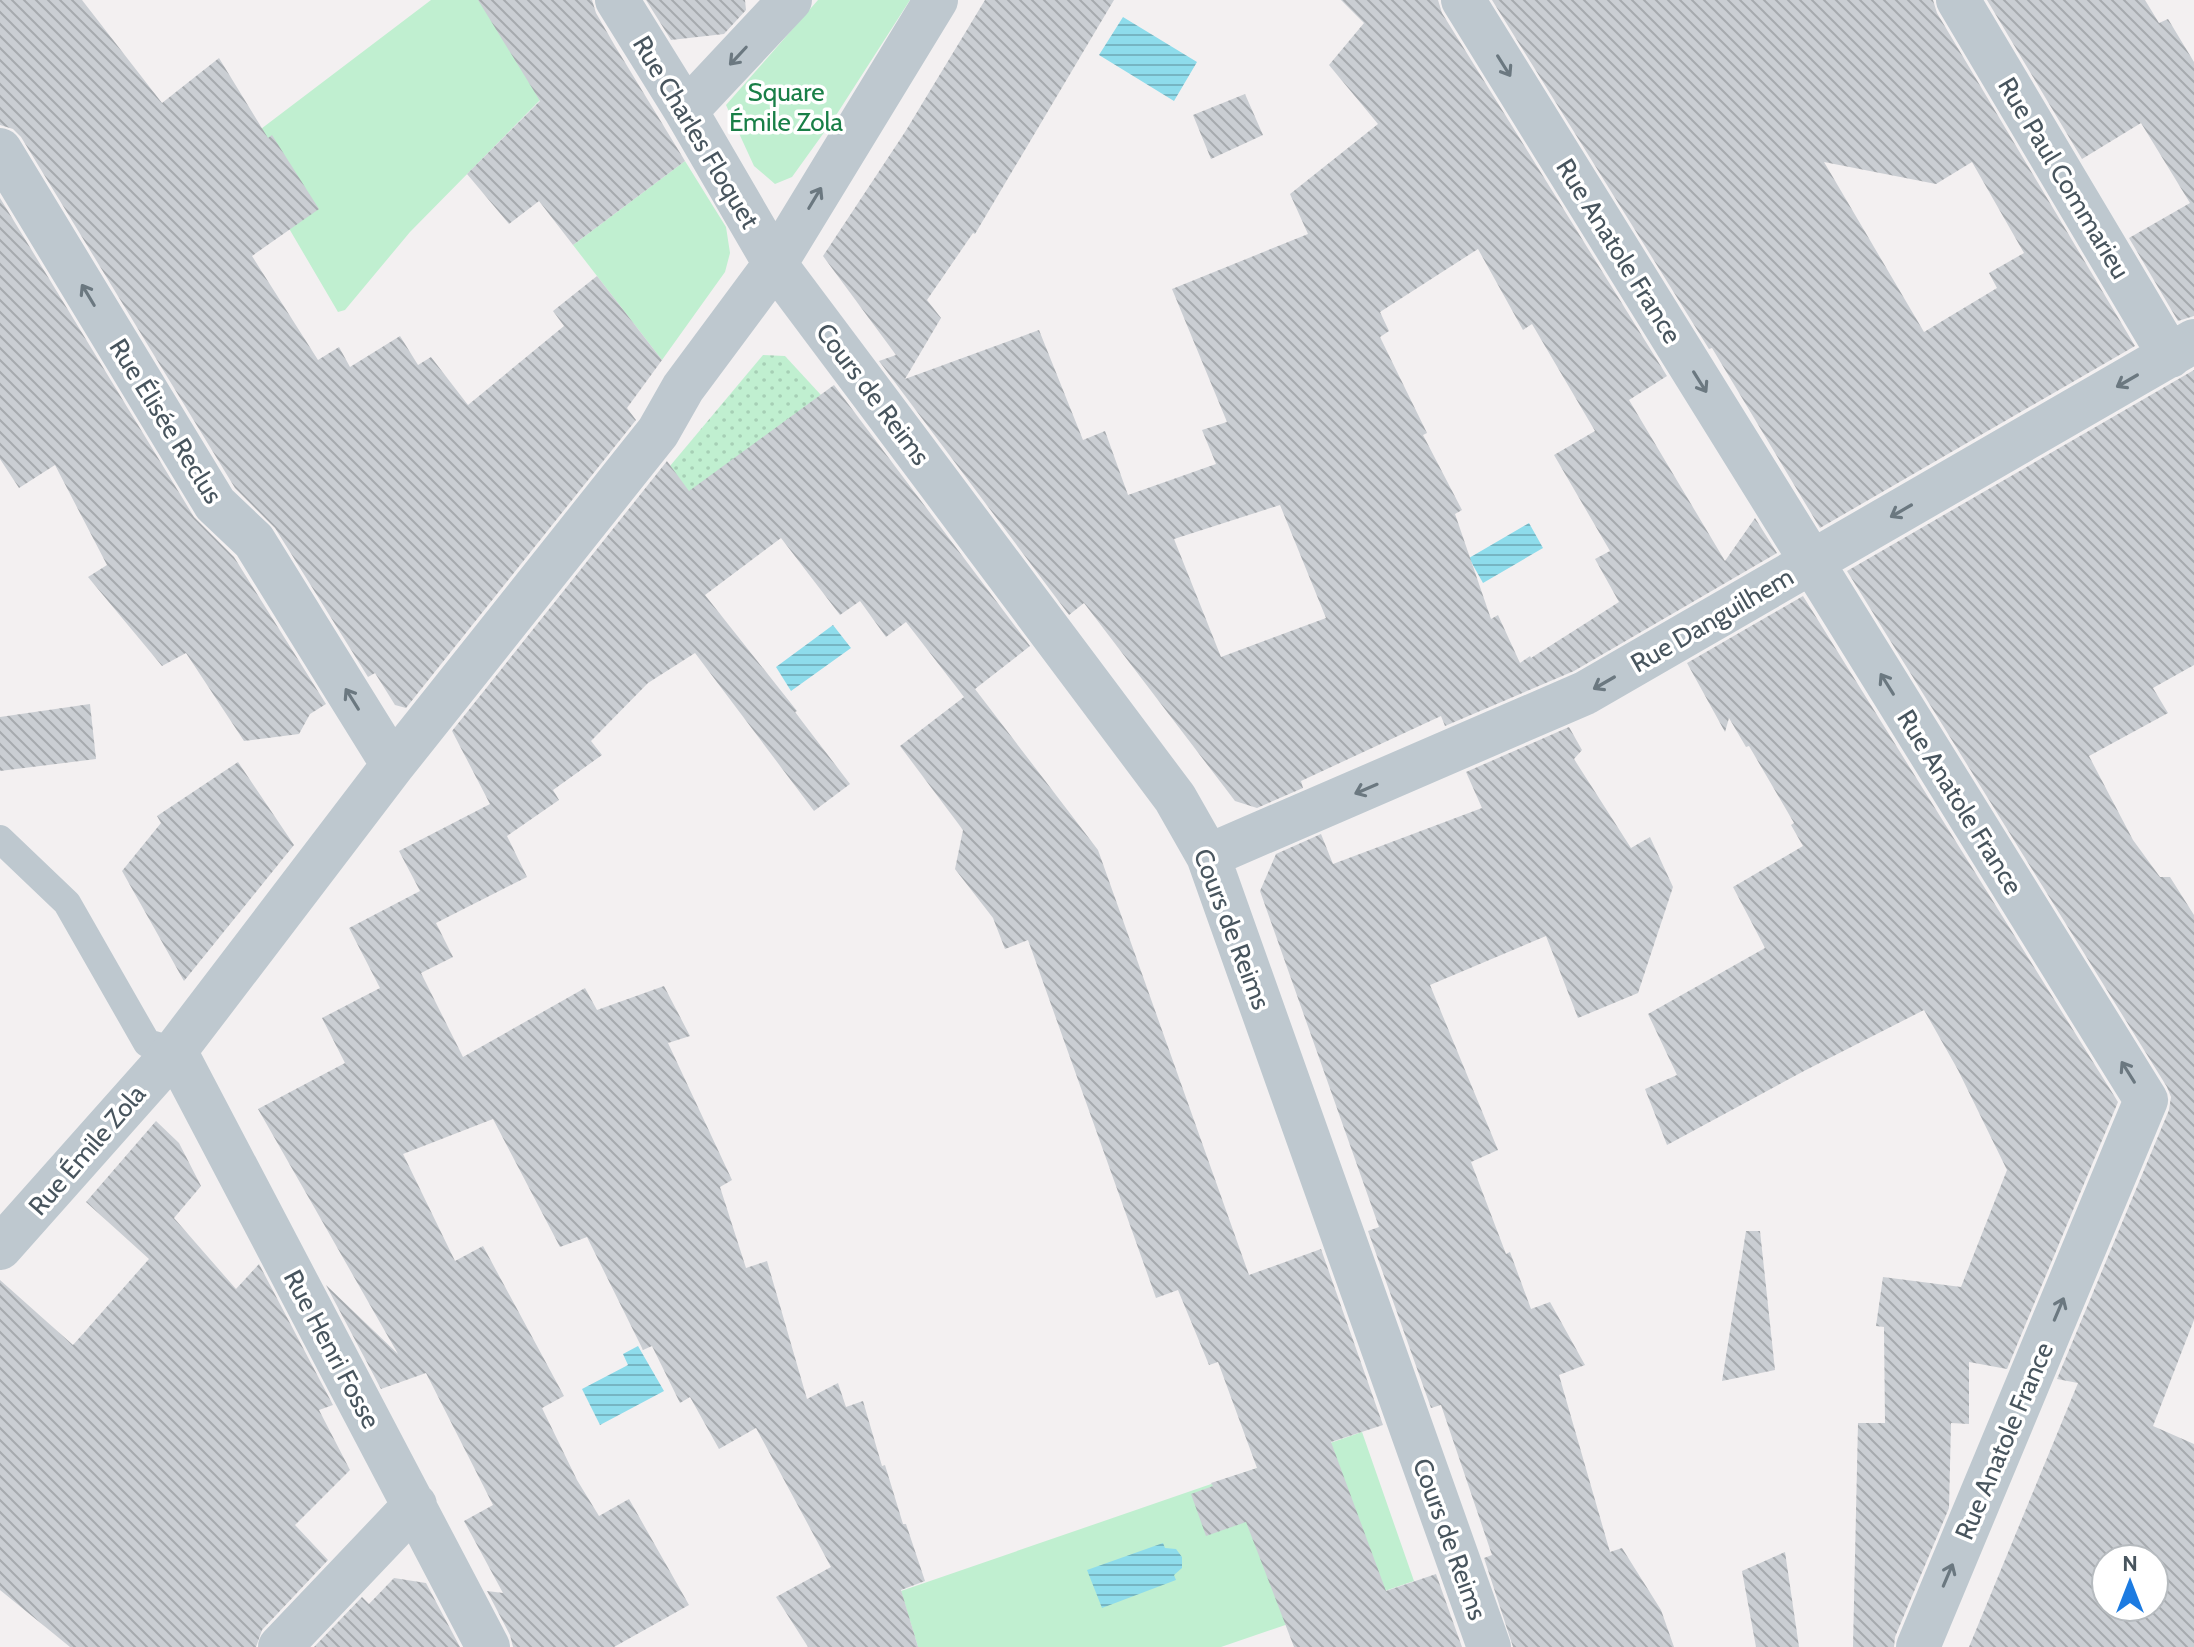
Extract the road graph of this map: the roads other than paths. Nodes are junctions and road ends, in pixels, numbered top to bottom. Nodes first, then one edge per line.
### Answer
1 (617, 0) edge
2 (790, 0) edge
3 (936, 0) edge
4 (1463, 0) edge
5 (1958, 0) edge
6 (686, 111) junction
7 (0, 150) edge
8 (775, 264) junction
9 (2182, 349) edge
10 (1812, 562) junction
11 (393, 765) junction
12 (0, 839) edge
13 (1208, 856) junction
14 (175, 1051) junction
15 (7, 1224) edge
16 (415, 1505) junction
17 (280, 1647) edge
18 (488, 1647) edge
19 (1489, 1647) edge
20 (1918, 1647) edge

1 - 6 street, Rue Charles Floquet
2 -> 6 street
8 -> 3 street, Rue Émile Zola
4 -> 10 street, Rue Anatole France
5 - 9 street, Rue Paul Commarieu
6 - 8 street, Rue Charles Floquet
11 -> 7 street, Rue Élisée Reclus
8 - 11 street, Rue Émile Zola
8 - 13 street, Cours de Reims
9 -> 10 street, Rue Danguilhem
10 -> 13 street, Rue Danguilhem
20 -> 10 street, Rue Anatole France
11 - 14 street, Rue Émile Zola
12 - 14 lane
13 - 19 street, Cours de Reims
14 - 15 street, Rue Émile Zola
14 - 16 street, Rue Henri Fosse
16 - 17 street
16 - 18 street, Rue Henri Fosse

